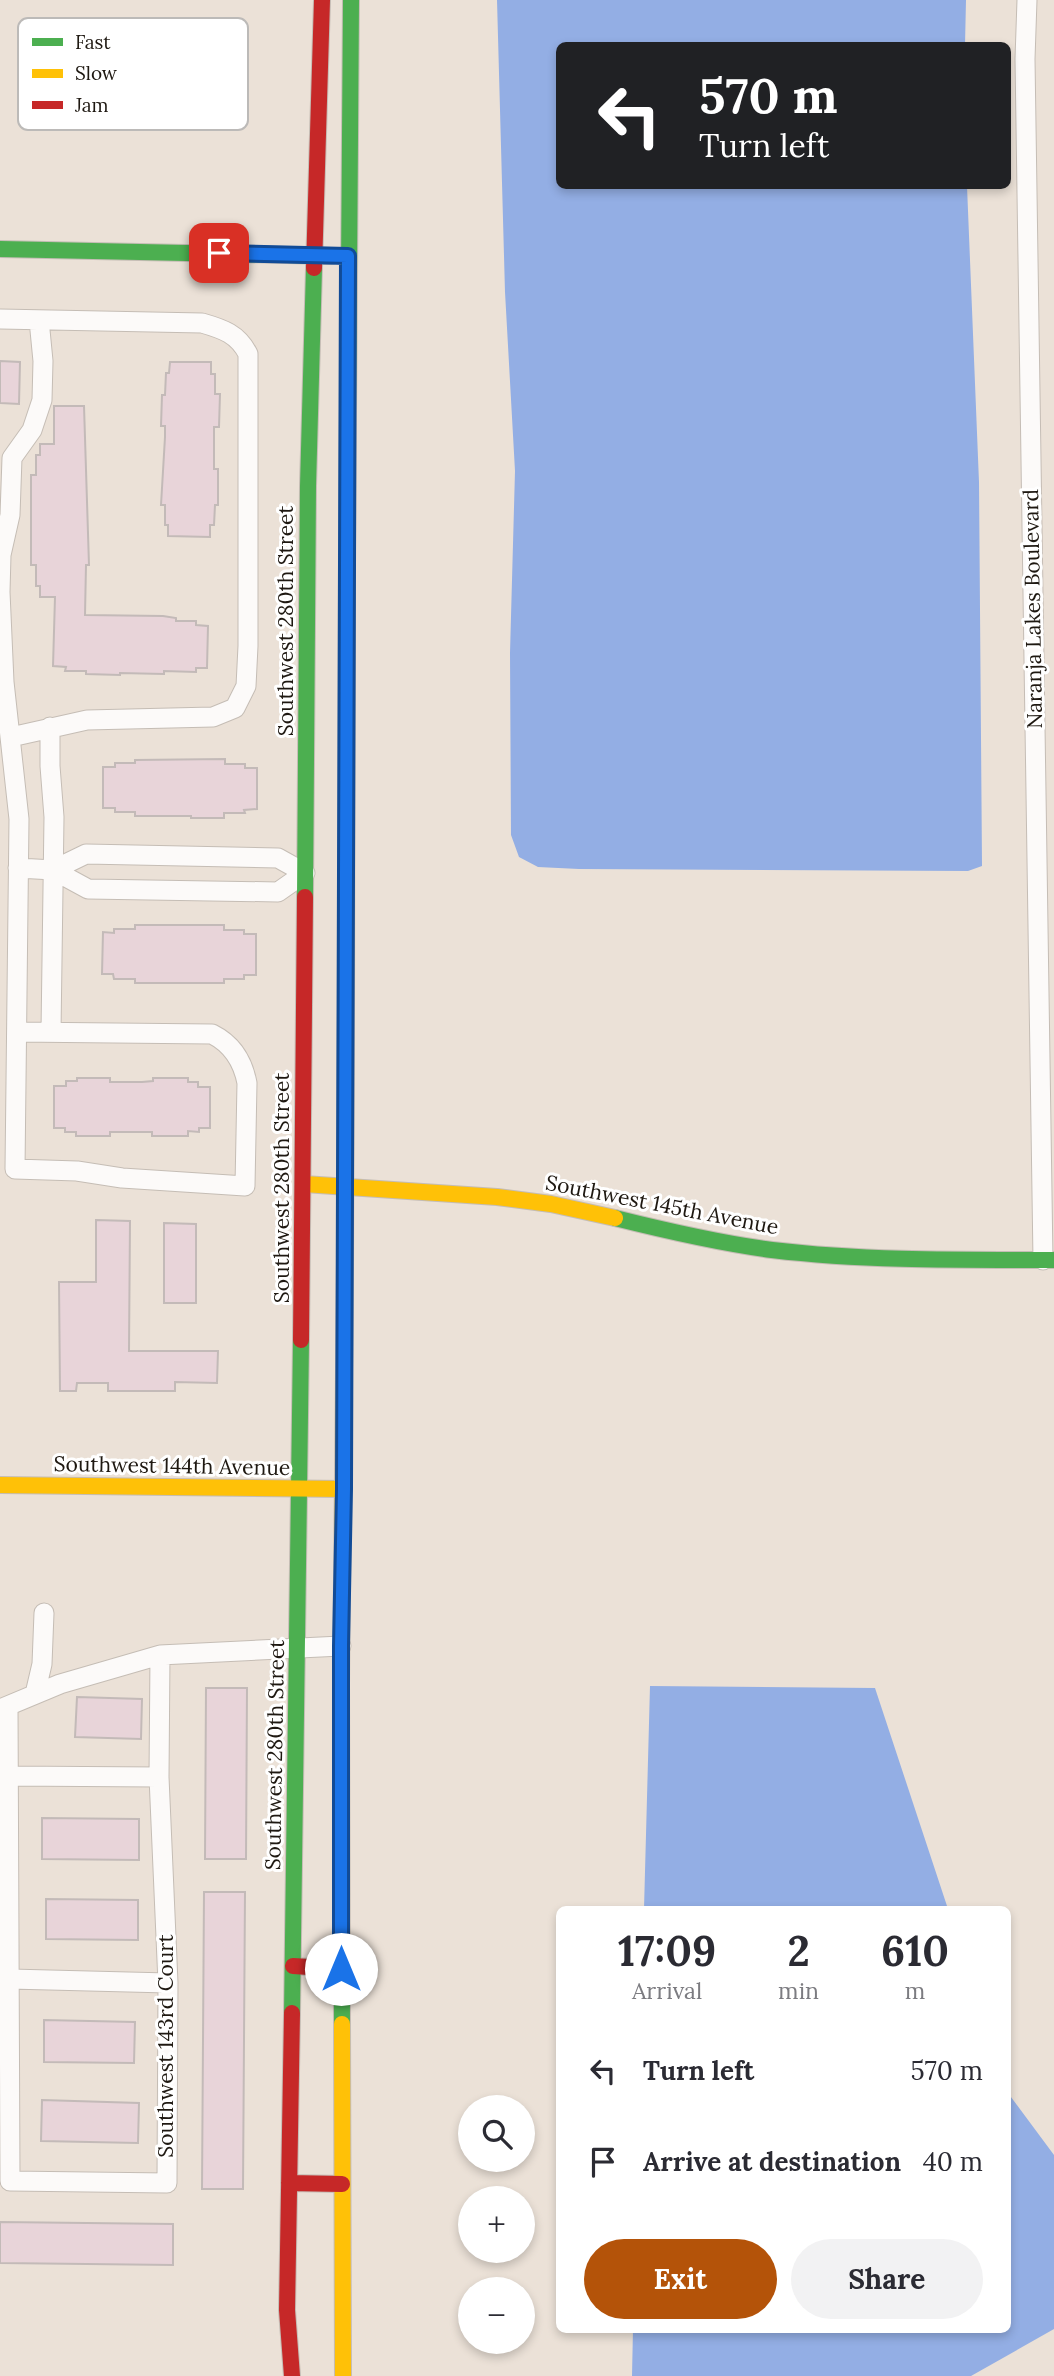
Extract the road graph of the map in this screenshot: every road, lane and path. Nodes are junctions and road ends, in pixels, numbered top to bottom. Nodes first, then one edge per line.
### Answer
1 (322, 0) edge
2 (351, 0) edge
3 (1027, 0) edge
4 (0, 248) edge
5 (315, 256) junction
6 (348, 256) junction
7 (0, 319) edge
8 (38, 320) junction
9 (328, 445) junction
10 (1, 555) edge
11 (0, 592) edge
12 (50, 727) junction
13 (11, 737) junction
14 (18, 868) junction
15 (53, 870) junction
16 (325, 875) junction
17 (17, 1032) junction
18 (51, 1032) junction
19 (304, 1184) junction
20 (345, 1188) junction
21 (1049, 1260) edge
22 (0, 1485) edge
23 (300, 1488) junction
24 (344, 1489) junction
25 (44, 1613) dead end
26 (341, 1646) junction
27 (297, 1648) junction
28 (160, 1655) junction
29 (35, 1695) junction
30 (4, 1707) edge
31 (8, 1776) junction
32 (159, 1777) junction
33 (293, 1966) junction
34 (341, 1969) junction
35 (10, 1979) junction
36 (168, 1983) junction
37 (289, 2183) junction
38 (342, 2185) junction
39 (292, 2376) edge
40 (343, 2376) edge

1 - 5 street, Southwest 280th Street
2 - 6 street, Southwest 280th Street
3 - 21 street, Naranja Lakes Boulevard
4 - 5 street
5 - 6 street
5 - 9 street, Southwest 280th Street
6 - 9 street, Southwest 280th Street
7 - 8 street
8 - 10 street
8 - 12 street
9 - 16 street, Southwest 280th Street
9 - 16 street, Southwest 280th Street
10 - 11 street
11 - 13 street
12 - 13 street
12 - 15 street
13 - 14 street
14 - 15 street
14 - 17 street
15 - 16 street
15 - 16 street
15 - 18 street
16 - 19 street, Southwest 280th Street
16 - 20 street, Southwest 280th Street
17 - 18 street
17 - 18 street
19 - 20 street, Southwest 145th Avenue
19 - 23 street, Southwest 280th Street
20 - 21 street, Southwest 145th Avenue
20 - 24 street, Southwest 280th Street
22 - 23 street, Southwest 144th Avenue
23 - 24 street, Southwest 144th Avenue
23 - 27 street, Southwest 280th Street
24 - 26 street, Southwest 280th Street
25 - 29 street
26 - 27 street, Southwest 143rd Court
26 - 34 street, Southwest 280th Street
27 - 28 street, Southwest 143rd Court
27 - 33 street, Southwest 280th Street
28 - 29 street, Southwest 143rd Court
28 - 32 street, Southwest 143rd Court
29 - 30 street, Southwest 143rd Court
30 - 31 street, Southwest 143rd Court
31 - 32 street
31 - 35 street, Southwest 143rd Court
32 - 36 street, Southwest 143rd Court
33 - 34 street
33 - 37 street, Southwest 280th Street
34 - 38 street, Southwest 280th Street
35 - 36 street
35 - 36 street, Southwest 143rd Court
37 - 38 street
37 - 39 street, Southwest 280th Street
38 - 40 street, Southwest 280th Street

